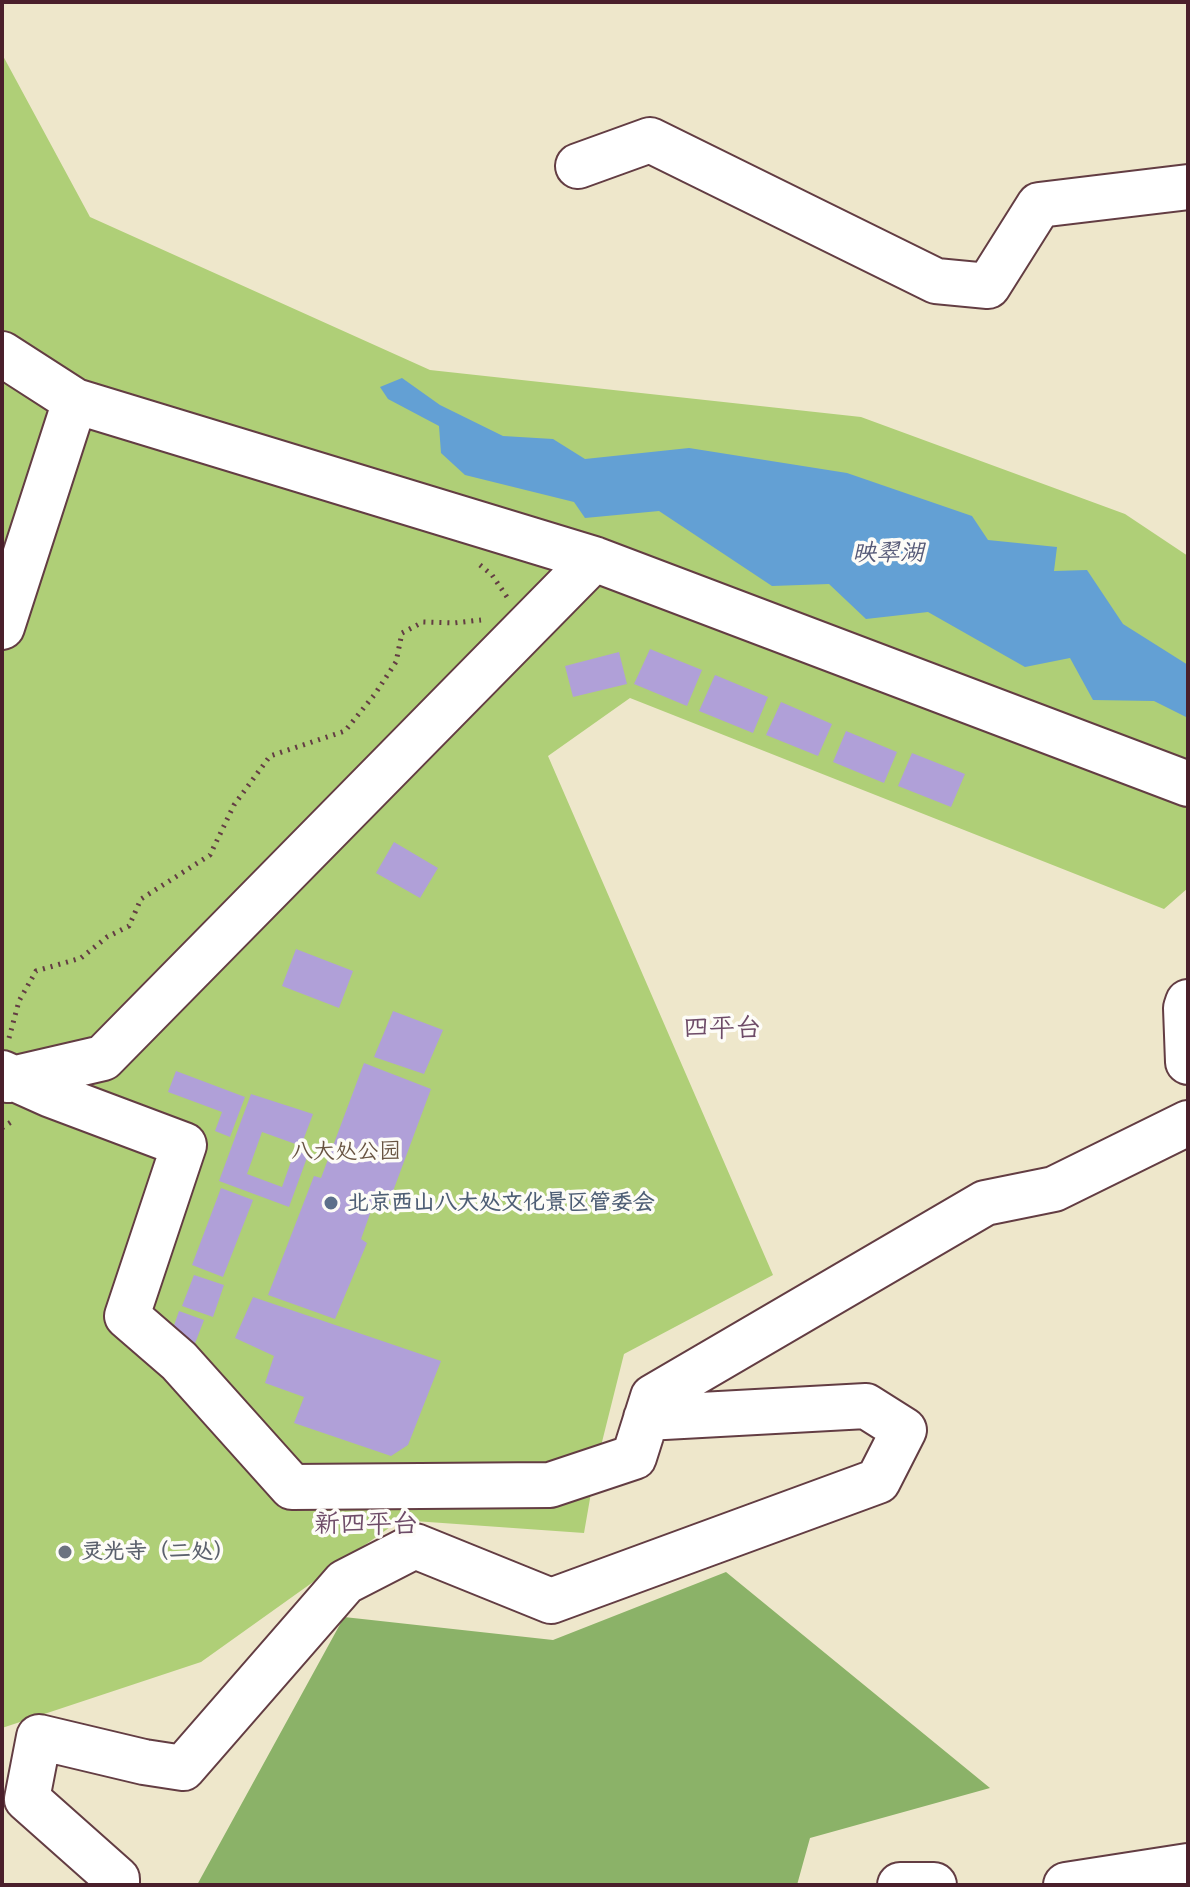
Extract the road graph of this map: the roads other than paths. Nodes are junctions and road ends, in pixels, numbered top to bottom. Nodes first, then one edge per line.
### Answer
1 (578, 166) dead end
2 (1188, 187) edge
3 (2, 354) edge
4 (75, 401) junction
5 (594, 559) junction
6 (2, 627) edge
7 (1188, 784) edge
8 (1188, 1002) edge
9 (1188, 1062) edge
10 (7, 1068) edge
11 (1188, 1123) edge
12 (646, 1418) junction
13 (1188, 1866) edge
14 (117, 1885) edge
15 (900, 1885) edge
16 (934, 1885) edge
17 (1066, 1885) edge

1 - 2 street
3 - 4 street
4 - 5 street
4 - 6 street
5 - 7 street
5 - 10 street
8 - 9 street
10 - 12 street
11 - 12 street
12 - 14 street
13 - 17 street
15 - 16 street

